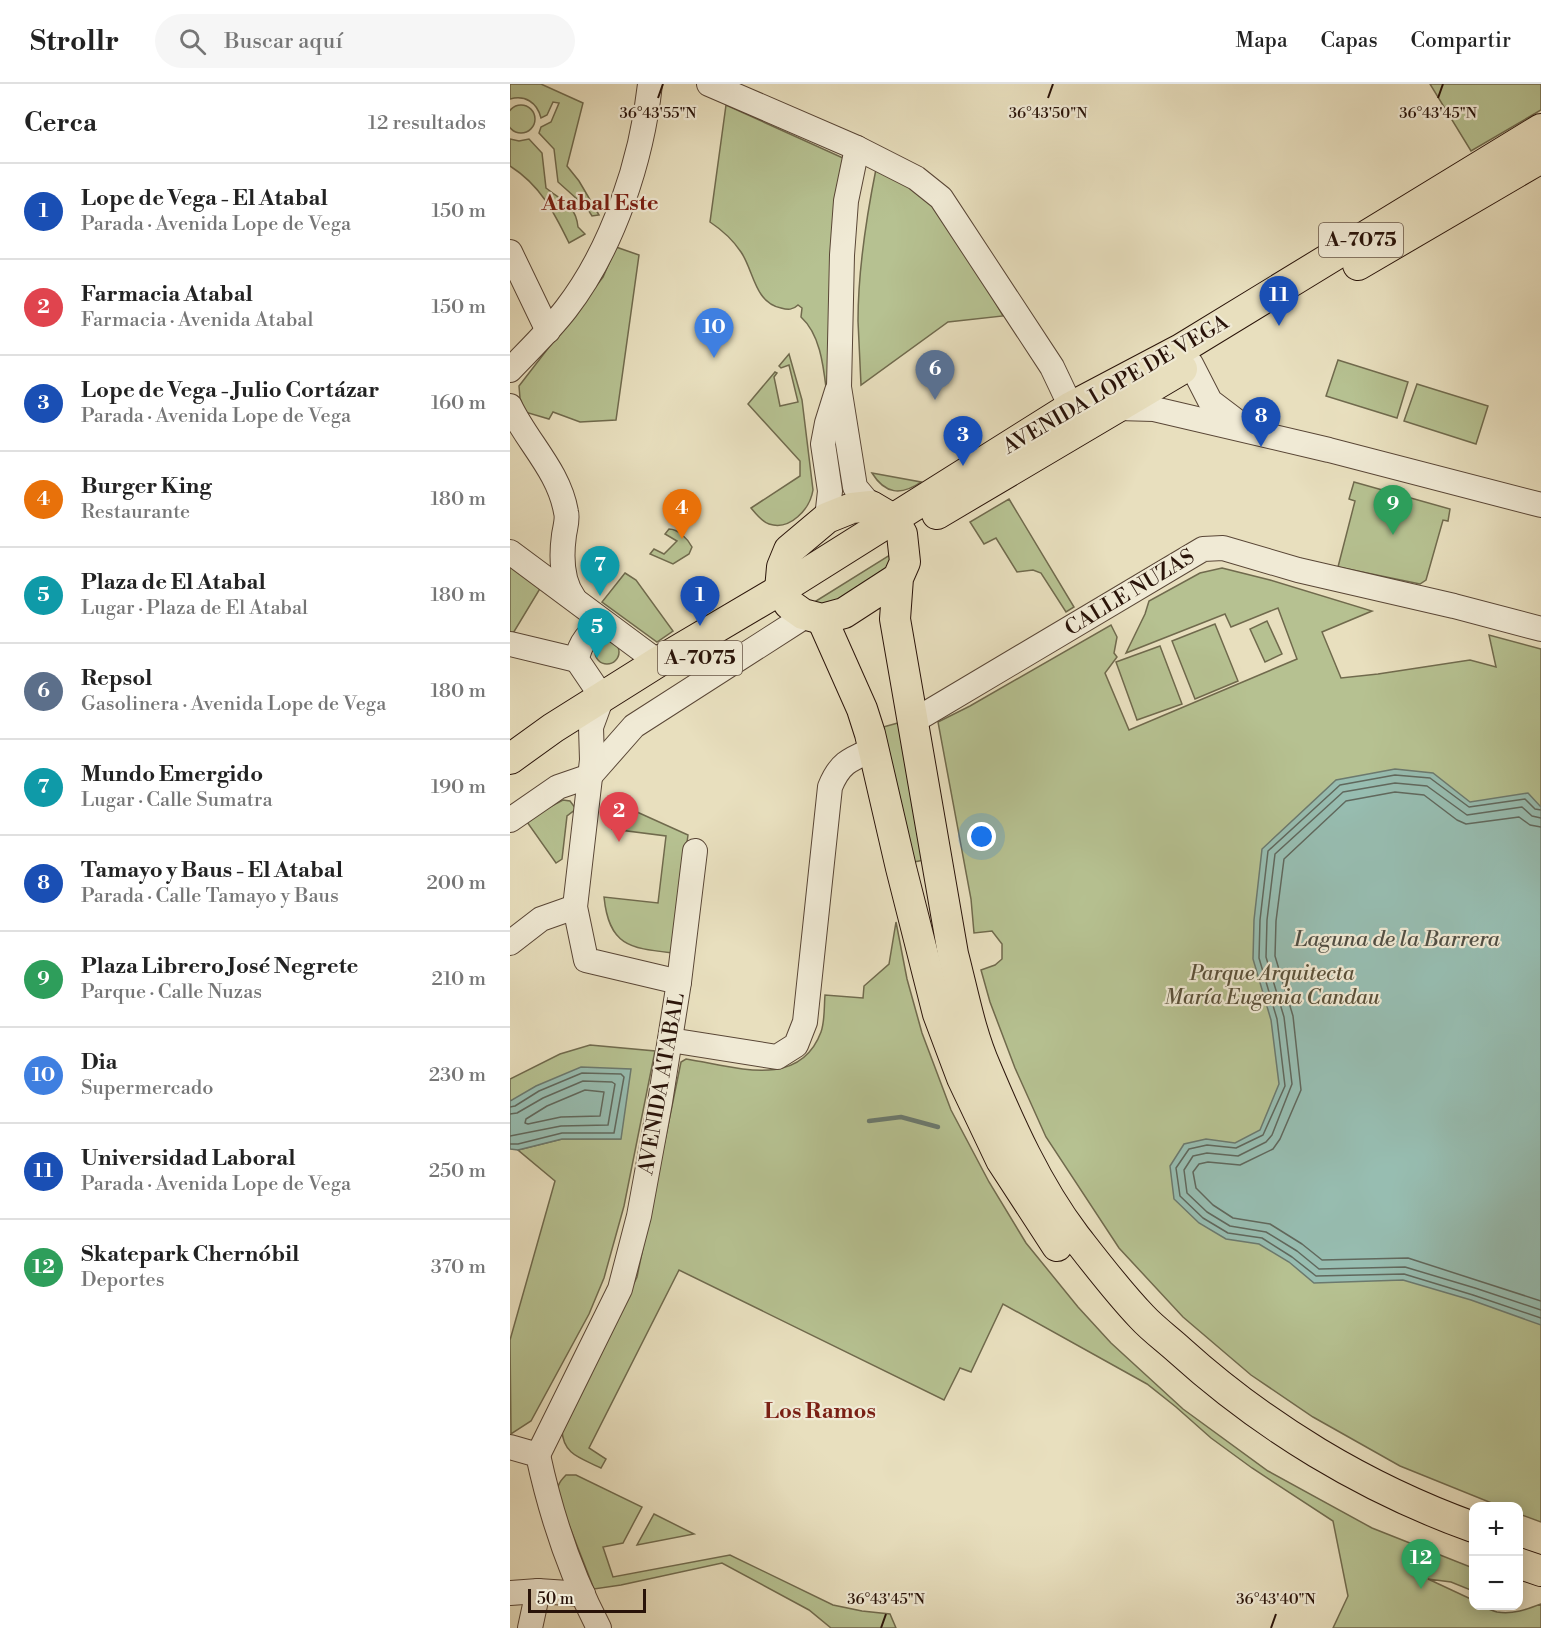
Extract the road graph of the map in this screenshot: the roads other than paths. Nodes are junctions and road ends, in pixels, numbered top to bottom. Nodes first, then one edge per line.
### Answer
1 (650, 84) edge
2 (709, 84) edge
3 (1541, 129) edge
4 (856, 148) junction
5 (1541, 158) edge
6 (510, 252) edge
7 (548, 331) junction
8 (1190, 364) junction
9 (510, 370) edge
10 (839, 387) junction
11 (510, 406) edge
12 (1071, 407) junction
13 (1118, 408) junction
14 (1154, 408) junction
15 (1250, 431) junction
16 (1541, 505) edge
17 (827, 518) junction
18 (889, 520) junction
19 (563, 547) junction
20 (510, 552) edge
21 (530, 567) junction
22 (898, 578) junction
23 (574, 598) junction
24 (799, 607) junction
25 (605, 624) junction
26 (1541, 629) edge
27 (510, 644) edge
28 (577, 660) junction
29 (658, 662) junction
30 (610, 716) junction
31 (912, 722) junction
32 (874, 749) junction
33 (510, 759) edge
34 (590, 776) junction
35 (510, 781) edge
36 (510, 820) edge
37 (695, 851) dead end
38 (575, 907) junction
39 (510, 943) edge
40 (679, 982) junction
41 (670, 1040) junction
42 (510, 1447) edge
43 (538, 1455) junction
44 (1469, 1525) edge
45 (1523, 1544) edge
46 (1469, 1545) edge
47 (1541, 1549) edge
48 (1523, 1565) edge
49 (572, 1569) junction
50 (1541, 1571) edge
51 (538, 1591) junction
52 (510, 1593) edge
53 (583, 1594) junction
54 (530, 1628) edge
55 (599, 1628) edge

1 - 7 street
2 - 4 street
3 - 8 main road, AVENIDA LOPE DE VEGA / A-7075
4 - 10 street
4 - 12 street
5 - 8 main road, AVENIDA LOPE DE VEGA / A-7075
6 - 7 street
7 - 9 street
8 - 12 main road, AVENIDA LOPE DE VEGA / A-7075
8 - 13 main road, AVENIDA LOPE DE VEGA / A-7075
8 - 14 street
8 - 15 street
10 - 17 street
10 - 18 street
11 - 19 street
12 - 18 main road, AVENIDA LOPE DE VEGA / A-7075
13 - 14 street
13 - 18 main road, AVENIDA LOPE DE VEGA / A-7075
14 - 15 street
15 - 16 street
17 - 18 main road
17 - 24 main road
18 - 22 main road
18 - 24 main road, AVENIDA LOPE DE VEGA / A-7075
19 - 21 street
19 - 23 street
20 - 21 street
21 - 23 street
22 - 24 main road
22 - 31 main road
23 - 25 street
24 - 29 main road, AVENIDA LOPE DE VEGA / A-7075
24 - 30 main road, AVENIDA LOPE DE VEGA / A-7075
24 - 32 main road
25 - 28 street
25 - 29 street
26 - 31 street, CALLE NUZAS
27 - 28 street
28 - 30 street
29 - 30 main road, AVENIDA LOPE DE VEGA / A-7075
30 - 33 main road, AVENIDA LOPE DE VEGA / A-7075
30 - 34 street, AVENIDA ATABAL
30 - 34 street, AVENIDA LOPE DE VEGA
30 - 35 main road, AVENIDA LOPE DE VEGA / A-7075
31 - 44 main road
32 - 41 street
32 - 46 main road
34 - 36 street
34 - 38 street, AVENIDA ATABAL
37 - 40 street
38 - 39 street
38 - 40 street, AVENIDA ATABAL
40 - 41 street, AVENIDA ATABAL
41 - 43 street, AVENIDA ATABAL
42 - 43 street
43 - 49 street
45 - 47 main road
48 - 50 main road
49 - 51 street
49 - 53 street
51 - 52 street
51 - 53 street
51 - 54 street
53 - 55 street

